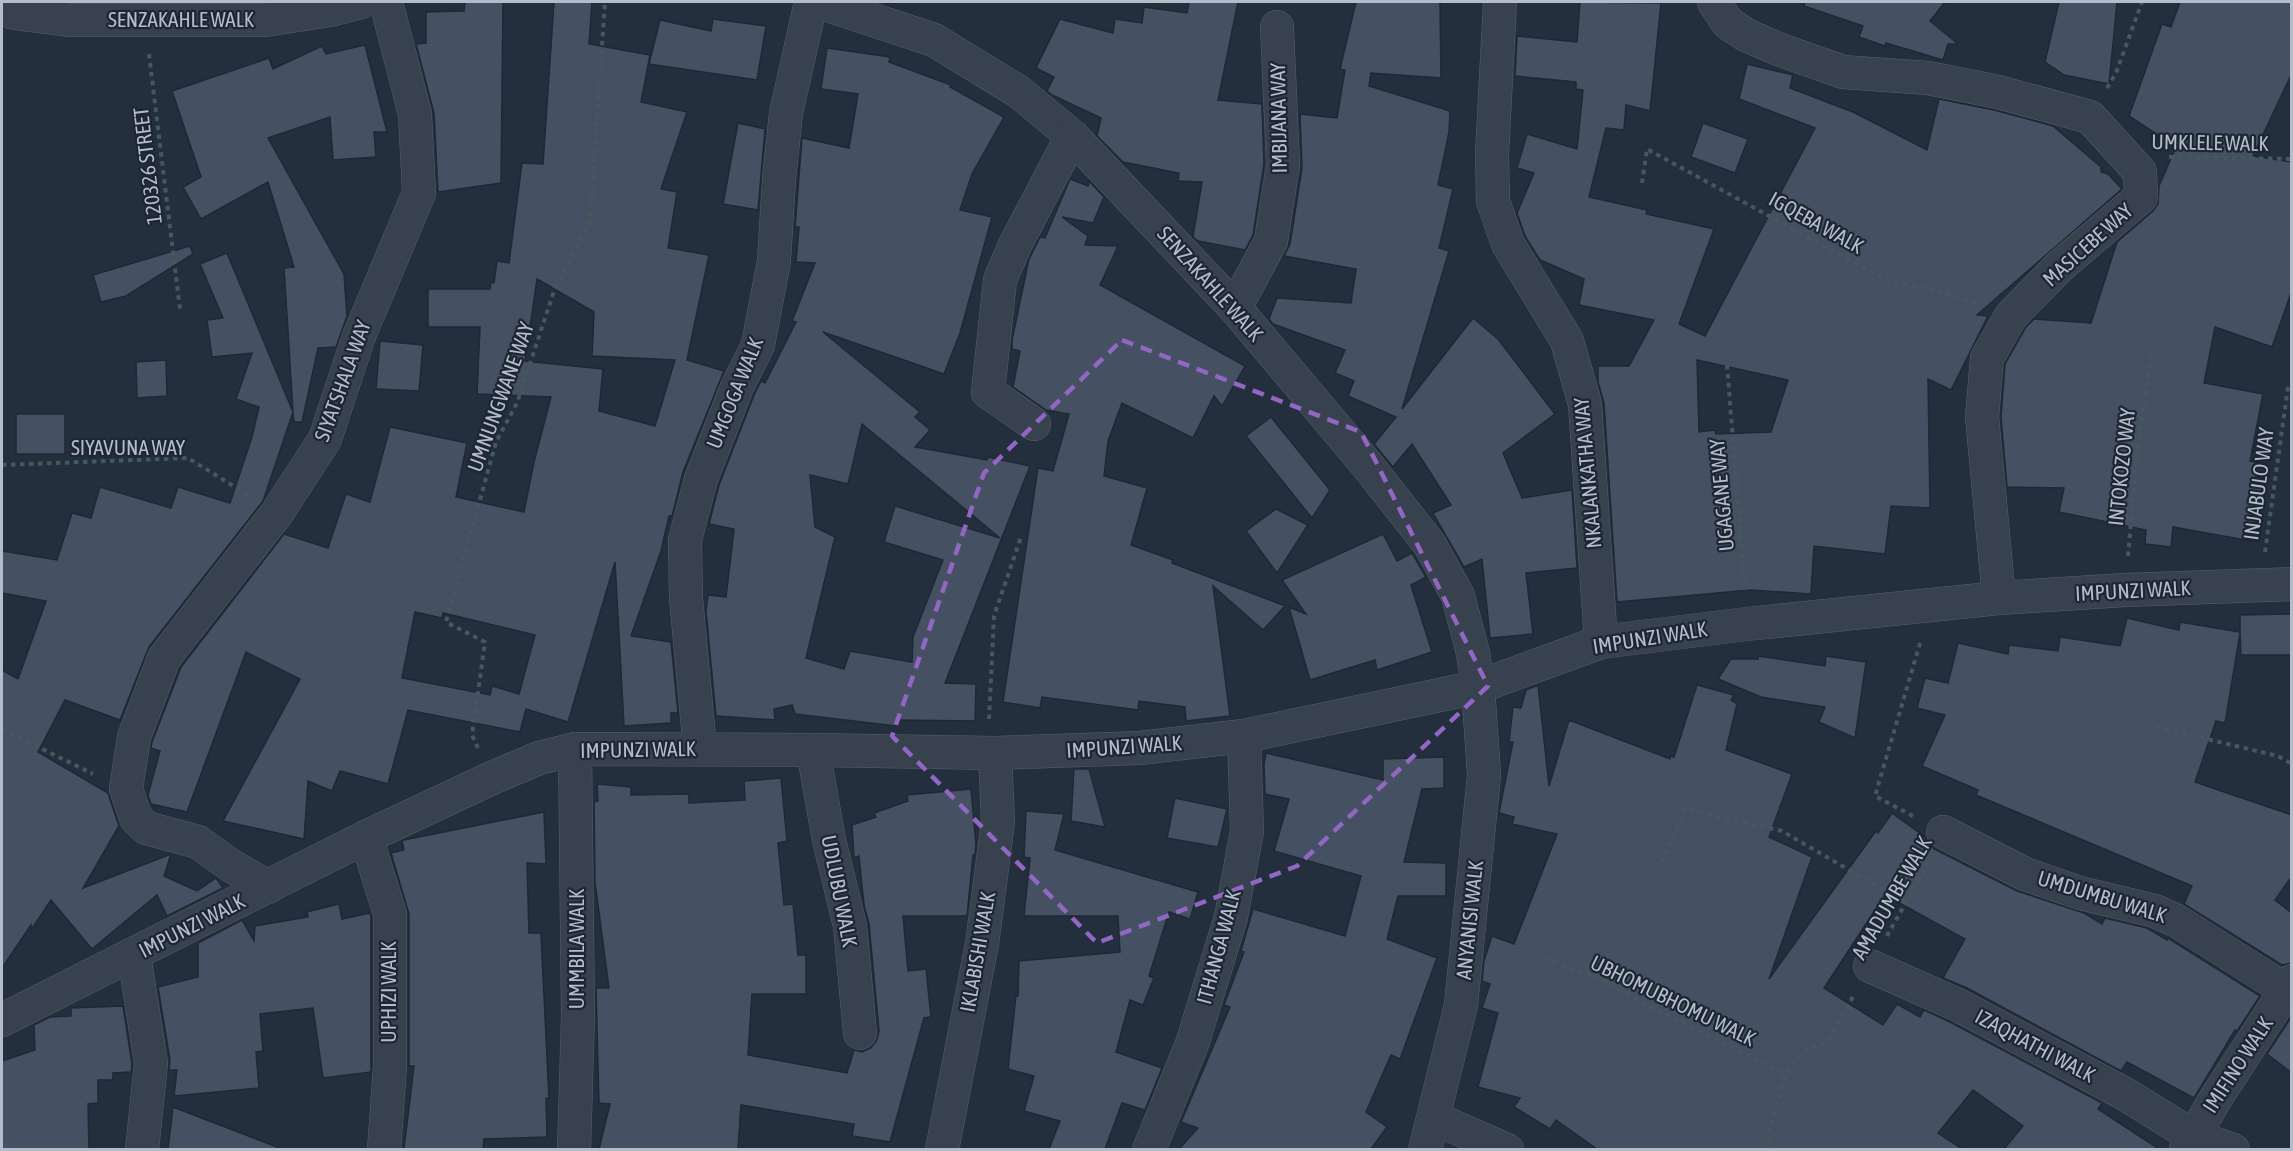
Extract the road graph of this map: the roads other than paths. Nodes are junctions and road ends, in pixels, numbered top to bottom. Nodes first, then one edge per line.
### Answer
1 (361, 2) edge
2 (386, 2) edge
3 (810, 2) edge
4 (819, 2) edge
5 (1500, 2) edge
6 (1714, 2) edge
7 (2, 7) edge
8 (147, 11) edge
9 (1277, 27) dead end
10 (1072, 136) junction
11 (1235, 308) junction
12 (1035, 424) dead end
13 (2276, 585) edge
14 (1999, 598) junction
15 (1601, 642) junction
16 (1478, 687) junction
17 (1244, 736) junction
18 (576, 749) junction
19 (700, 749) junction
20 (813, 750) junction
21 (992, 753) junction
22 (1943, 832) road end
23 (366, 837) junction
24 (268, 887) junction
25 (134, 955) junction
26 (1870, 966) road end
27 (2289, 986) edge
28 (2, 1020) edge
29 (860, 1033) dead end
30 (1434, 1118) junction
31 (2190, 1143) edge
32 (142, 1149) edge
33 (384, 1149) edge
34 (574, 1149) edge
35 (942, 1149) edge
36 (1149, 1149) edge
37 (1425, 1149) edge
38 (1507, 1149) edge
39 (2233, 1149) edge

1 - 8 street, SENZAKAHLE WALK
2 - 24 street, SIYATSHALA WAY
3 - 19 street, UMGOGA WALK
4 - 10 street, SENZAKAHLE WALK
5 - 15 street, NKALANKATHA WAY
6 - 14 street, MASICEBE WAY
7 - 8 street, SENZAKAHLE WALK
9 - 11 street, IMBIJANA WAY
10 - 11 street, SENZAKAHLE WALK
10 - 12 street
11 - 16 street, SENZAKAHLE WALK
13 - 14 street, IMPUNZI WALK
14 - 15 street, IMPUNZI WALK
15 - 16 street, IMPUNZI WALK
16 - 17 street, IMPUNZI WALK
16 - 30 street, ANYANISI WALK
17 - 21 street, IMPUNZI WALK
17 - 36 street, ITHANGA WALK
18 - 19 street, IMPUNZI WALK
18 - 23 street, IMPUNZI WALK
18 - 34 street, UMMBILA WALK
19 - 20 street, IMPUNZI WALK
20 - 21 street, IMPUNZI WALK
20 - 29 street, UDLUBU WALK
21 - 35 street, IKLABISHI WALK
22 - 27 street, UMDUMBU WALK
23 - 24 street, IMPUNZI WALK
23 - 33 street, UPHIZI WALK
24 - 25 street, IMPUNZI WALK
25 - 28 street, IMPUNZI WALK
25 - 32 street
26 - 31 street, IZAQHATHI WALK
27 - 31 street, IMIFINO WALK
30 - 37 street, ANYANISI WALK
30 - 38 street
31 - 39 street, IZAQHATHI WALK

